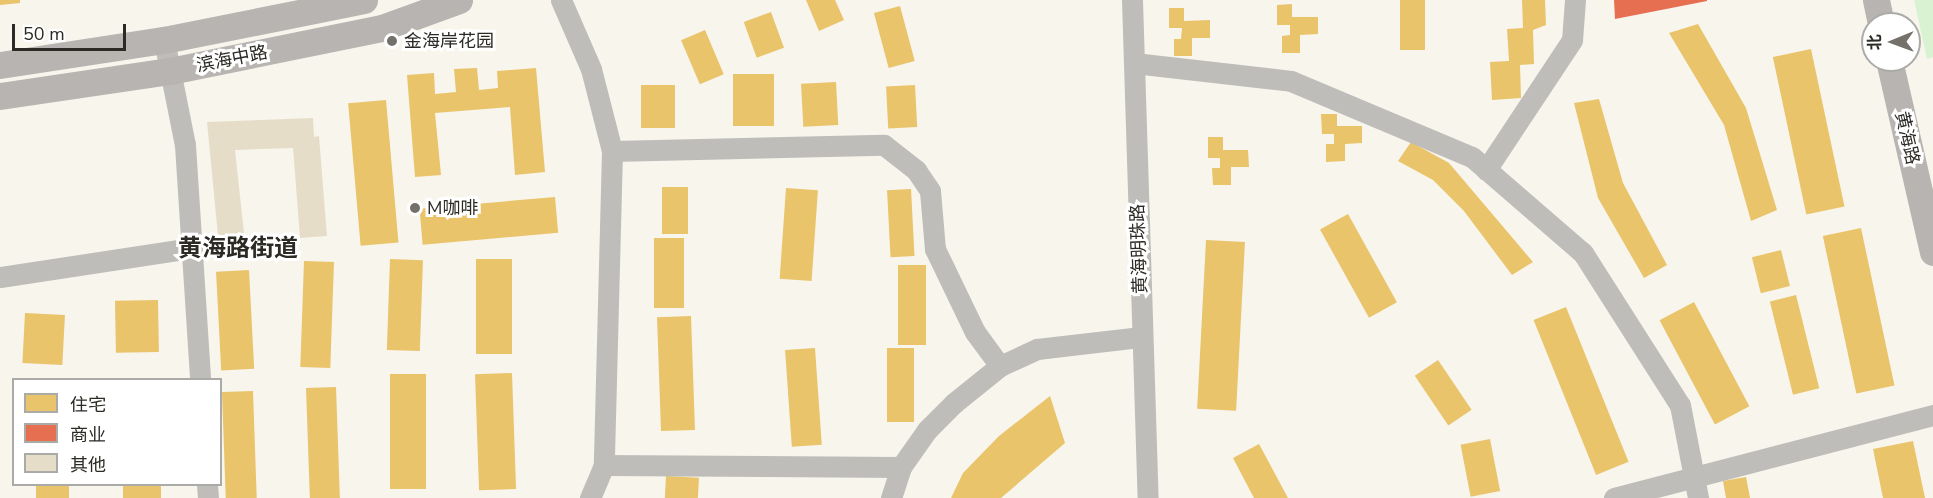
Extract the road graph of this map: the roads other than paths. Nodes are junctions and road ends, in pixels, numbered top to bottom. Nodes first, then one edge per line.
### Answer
1 (364, 0) edge
2 (459, 0) edge
3 (561, 0) edge
4 (1132, 0) edge
5 (1575, 0) edge
6 (164, 40) junction
7 (1134, 63) junction
8 (0, 64) edge
9 (170, 71) junction
10 (1892, 72) edge
11 (0, 96) edge
12 (612, 151) junction
13 (1486, 170) junction
14 (192, 248) junction
15 (1933, 252) edge
16 (0, 277) edge
17 (1141, 337) junction
18 (1000, 366) junction
19 (200, 378) edge
20 (1933, 415) edge
21 (604, 465) junction
22 (901, 467) junction
23 (1696, 488) edge
24 (590, 498) edge
25 (891, 498) edge
26 (1148, 498) edge
27 (1614, 498) edge

1 - 6 main road, 滨海中路
2 - 9 main road, 滨海中路
3 - 12 street
4 - 7 street, 黄海明珠路
5 - 13 street
6 - 8 main road, 滨海中路
6 - 9 street
7 - 13 street
7 - 17 street, 黄海明珠路
9 - 11 main road, 滨海中路
9 - 14 street
10 - 15 main road, 黄海路
12 - 18 street
12 - 21 street
13 - 23 street
14 - 16 street
14 - 19 street
17 - 18 street
17 - 26 street, 黄海明珠路
18 - 22 street
20 - 23 street
21 - 22 street
21 - 24 street
22 - 25 street
23 - 27 street

